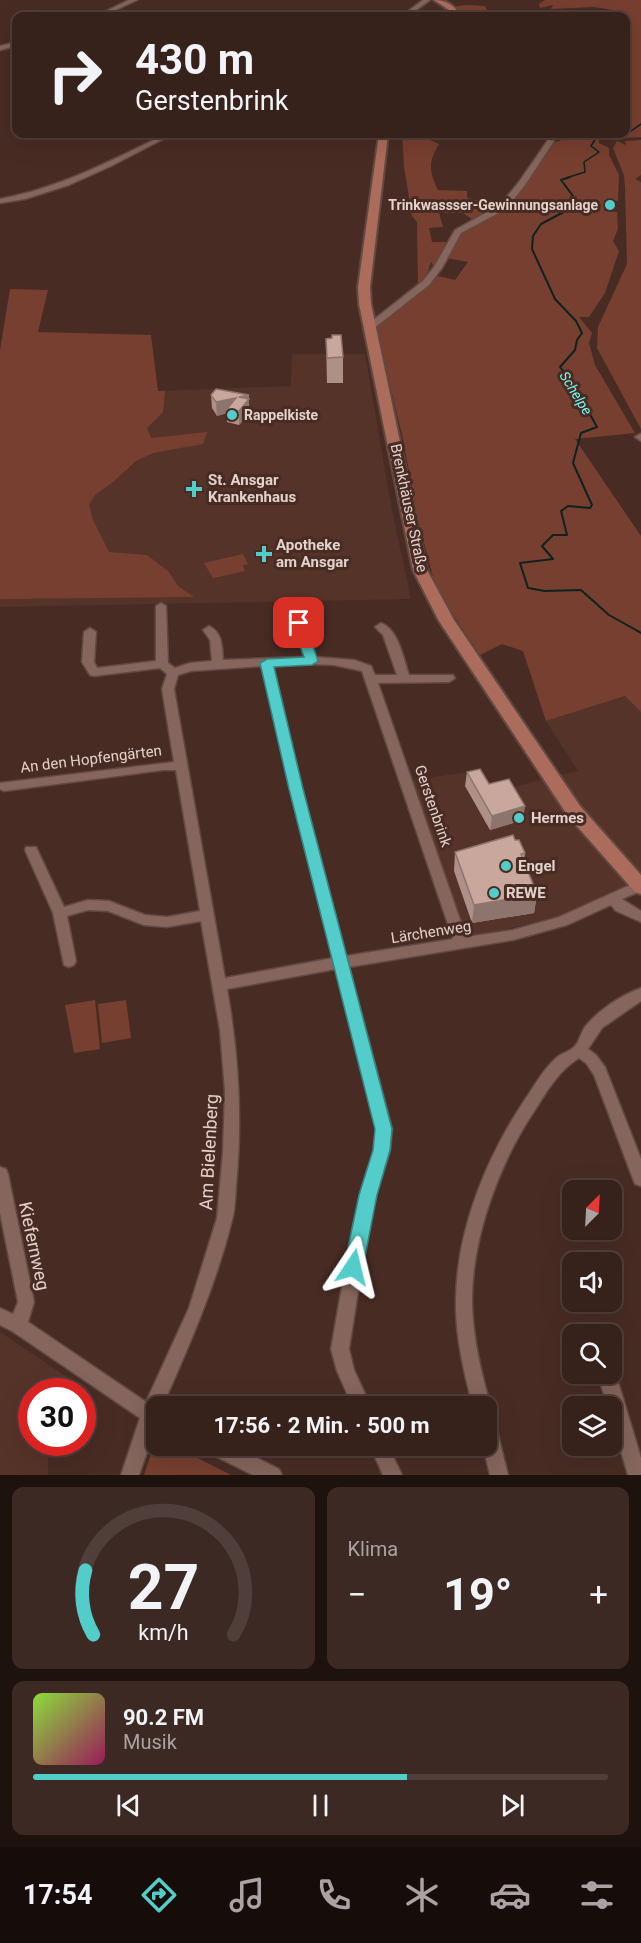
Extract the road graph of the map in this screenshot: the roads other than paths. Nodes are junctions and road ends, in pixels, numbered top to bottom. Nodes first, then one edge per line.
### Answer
1 (135, 0) edge
2 (427, 0) edge
3 (438, 0) edge
4 (108, 12) edge
5 (410, 12) edge
6 (454, 12) edge
7 (162, 138) edge
8 (383, 138) edge
9 (550, 141) dead end
10 (0, 201) edge
11 (370, 327) junction
12 (161, 606) dead end
13 (299, 623) dead end
14 (381, 627) dead end
15 (209, 630) dead end
16 (90, 632) dead end
17 (312, 661) junction
18 (267, 663) junction
19 (162, 664) junction
20 (219, 665) junction
21 (173, 673) junction
22 (404, 678) junction
23 (449, 678) dead end
24 (371, 679) junction
25 (182, 766) junction
26 (4, 786) dead end
27 (31, 850) dead end
28 (641, 886) edge
29 (613, 898) junction
30 (60, 913) junction
31 (205, 915) junction
32 (641, 916) edge
33 (462, 944) junction
34 (69, 961) dead end
35 (341, 963) junction
36 (219, 985) junction
37 (641, 994) edge
38 (580, 1051) junction
39 (0, 1174) edge
40 (641, 1179) edge
41 (0, 1316) edge
42 (18, 1325) junction
43 (610, 1385) dead end
44 (162, 1396) edge
45 (357, 1396) edge
46 (479, 1396) edge
47 (146, 1412) edge
48 (146, 1435) edge
49 (234, 1456) edge
50 (384, 1456) edge
51 (494, 1456) edge
52 (130, 1475) edge
53 (273, 1475) edge
54 (393, 1475) edge
55 (499, 1475) edge
56 (637, 1475) edge

1 - 4 street
2 - 5 street
3 - 6 main road
7 - 10 street
8 - 11 main road, Brenkhäuser Straße
9 - 11 street
11 - 28 main road, Brenkhäuser Straße
12 - 19 street
13 - 17 street
14 - 22 street
15 - 20 street
16 - 19 street
17 - 18 street
17 - 24 street
18 - 20 street
18 - 35 street
19 - 21 street
20 - 21 street
21 - 25 street, Am Bielenberg
22 - 23 street
22 - 24 street
24 - 33 street, Gerstenbrink
25 - 26 street, An den Hopfengärten
25 - 31 street, Am Bielenberg
27 - 30 street
28 - 29 street, Lärchenweg
29 - 32 street
29 - 33 street, Lärchenweg
30 - 31 street
30 - 34 street
31 - 36 street, Am Bielenberg
33 - 35 street, Lärchenweg
35 - 36 street, Lärchenweg
35 - 45 street
36 - 44 street, Am Bielenberg
37 - 38 street
38 - 40 street
38 - 46 street
39 - 42 street, Kiefernweg
41 - 42 street
42 - 47 street
43 - 56 street
48 - 52 street, Am Bielenberg
49 - 53 street
50 - 54 street
51 - 55 street

